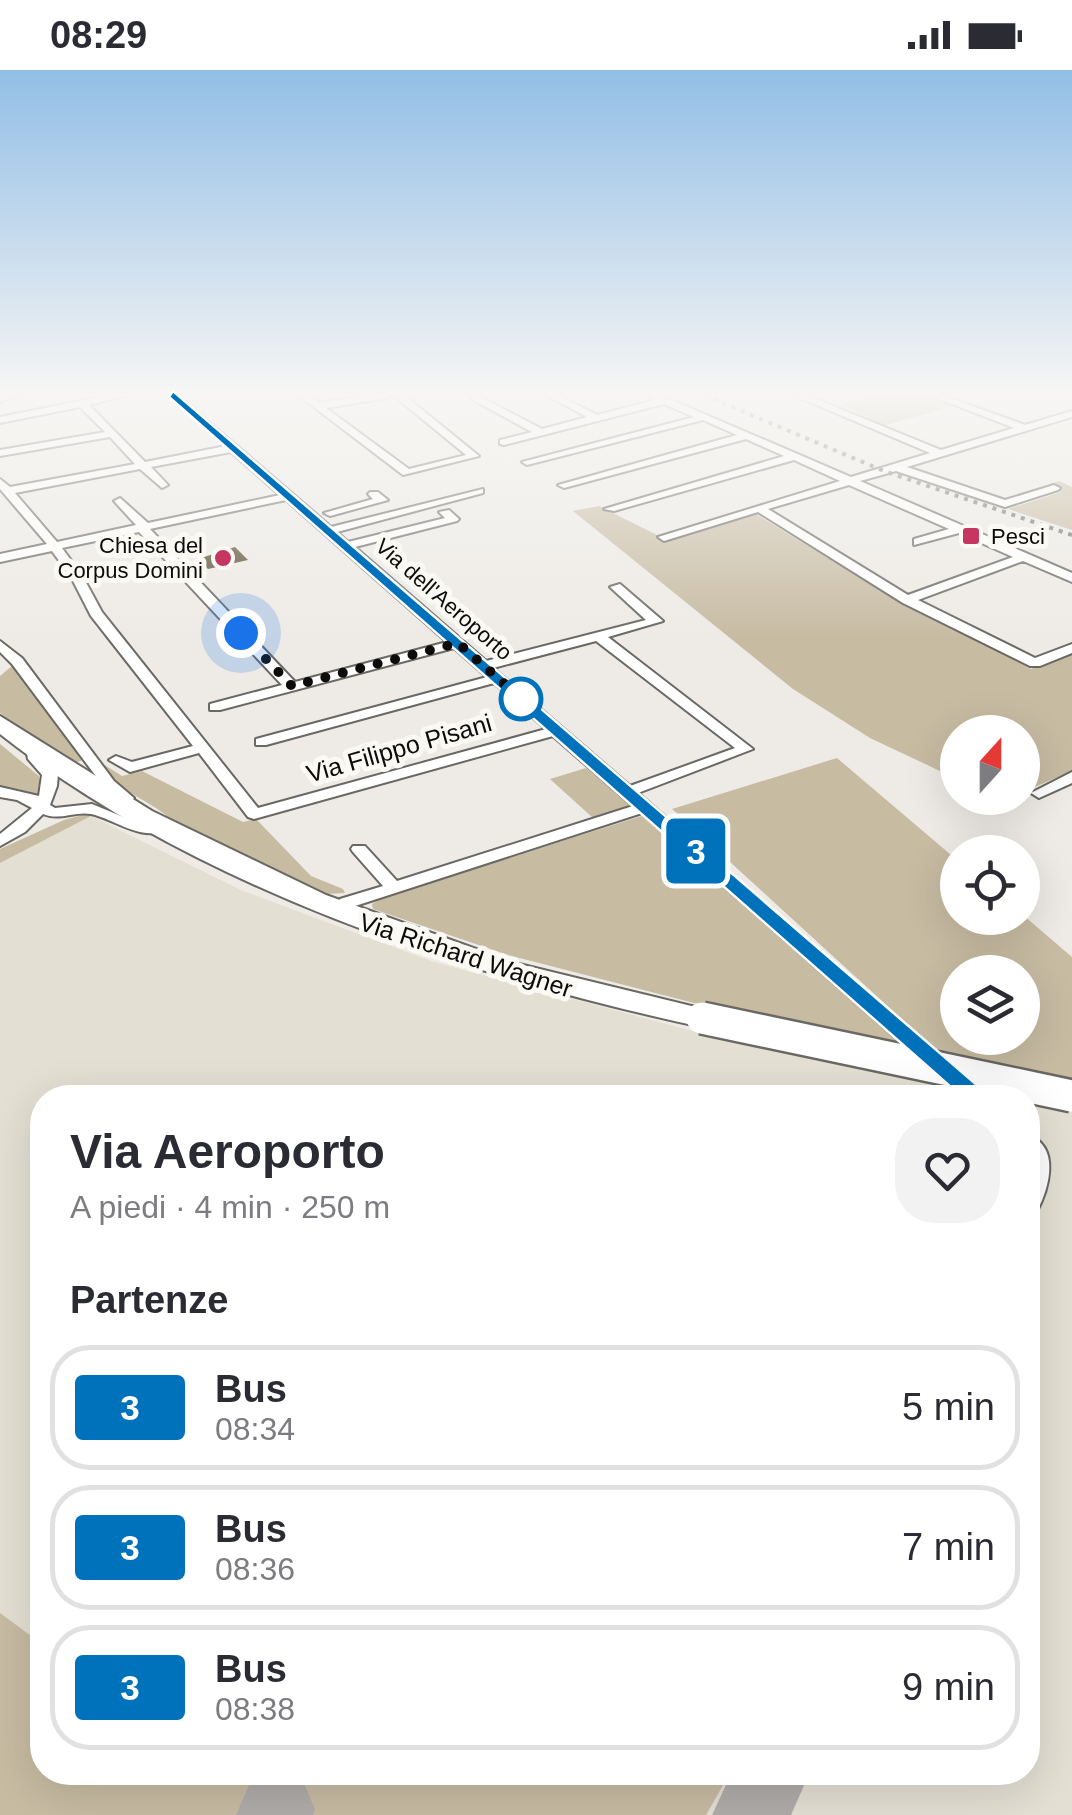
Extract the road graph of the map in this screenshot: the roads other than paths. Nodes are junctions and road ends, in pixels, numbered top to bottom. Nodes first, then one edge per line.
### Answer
1 (74, 476) edge
2 (153, 476) edge
3 (267, 476) edge
4 (596, 476) edge
5 (725, 476) edge
6 (838, 476) edge
7 (867, 476) edge
8 (924, 476) edge
9 (850, 482) junction
10 (162, 485) dead end
11 (564, 485) dead end
12 (4, 487) edge
13 (1054, 488) dead end
14 (479, 491) dead end
15 (374, 494) dead end
16 (289, 496) junction
17 (120, 500) dead end
18 (610, 509) dead end
19 (760, 509) junction
20 (445, 512) dead end
21 (330, 513) dead end
22 (143, 527) junction
23 (955, 528) junction
24 (329, 531) junction
25 (664, 537) dead end
26 (346, 546) junction
27 (54, 547) junction
28 (939, 552) dead end
29 (1023, 557) junction
30 (0, 558) edge
31 (1072, 578) edge
32 (616, 587) dead end
33 (906, 600) junction
34 (598, 636) junction
35 (458, 643) junction
36 (2, 647) edge
37 (1072, 648) edge
38 (484, 666) junction
39 (3, 670) dead end
40 (497, 678) junction
41 (292, 686) junction
42 (215, 707) dead end
43 (0, 723) edge
44 (556, 730) junction
45 (261, 742) dead end
46 (33, 748) junction
47 (202, 748) junction
48 (116, 760) dead end
49 (1072, 778) edge
50 (0, 792) edge
51 (628, 792) junction
52 (1040, 792) edge
53 (645, 807) junction
54 (40, 810) junction
55 (80, 811) junction
56 (172, 832) junction
57 (0, 843) edge
58 (360, 848) dead end
59 (239, 866) junction
60 (394, 888) junction
61 (346, 903) junction
62 (702, 1018) junction
63 (962, 1085) edge
64 (1020, 1085) edge
65 (1040, 1089) edge
66 (1072, 1096) edge

1 - 12 street
2 - 10 street
3 - 16 street, Via dell'Aeroporto
4 - 11 street
5 - 18 street
6 - 9 street
7 - 9 street
8 - 13 street
9 - 19 street
9 - 23 street
12 - 27 street
14 - 24 street
15 - 21 street
16 - 22 street
16 - 24 street, Via dell'Aeroporto
17 - 22 street
19 - 25 street
19 - 33 street
20 - 26 street, Via dell'Aeroporto
22 - 27 street
22 - 41 street
23 - 28 street
23 - 29 street
24 - 26 street, Via dell'Aeroporto
26 - 35 street, Via dell'Aeroporto
27 - 30 street
27 - 47 street
29 - 31 street
29 - 33 street
32 - 34 street
33 - 37 street
34 - 38 street
34 - 51 street
35 - 38 street, Via dell'Aeroporto
35 - 41 street
36 - 39 street
36 - 56 street
38 - 40 street, Via dell'Aeroporto
40 - 44 street, Via dell'Aeroporto
40 - 45 street
41 - 42 street
43 - 46 main road, Via Richard Wagner
44 - 47 street, Via Filippo Pisani
44 - 51 street, Via dell'Aeroporto
46 - 54 street
46 - 56 main road, Via Richard Wagner
47 - 48 street
49 - 52 street
50 - 54 street
51 - 53 street, Via dell'Aeroporto
53 - 60 street
53 - 63 street, Via dell'Aeroporto
54 - 55 street
54 - 57 street
55 - 56 street
55 - 57 street
56 - 59 main road, Via Richard Wagner
58 - 60 street
59 - 61 main road, Via Richard Wagner
59 - 62 main road, Via Richard Wagner
60 - 61 street
61 - 62 main road, Via Richard Wagner
62 - 64 main road, Via Richard Wagner, bridge
65 - 66 main road, Via Richard Wagner, bridge

